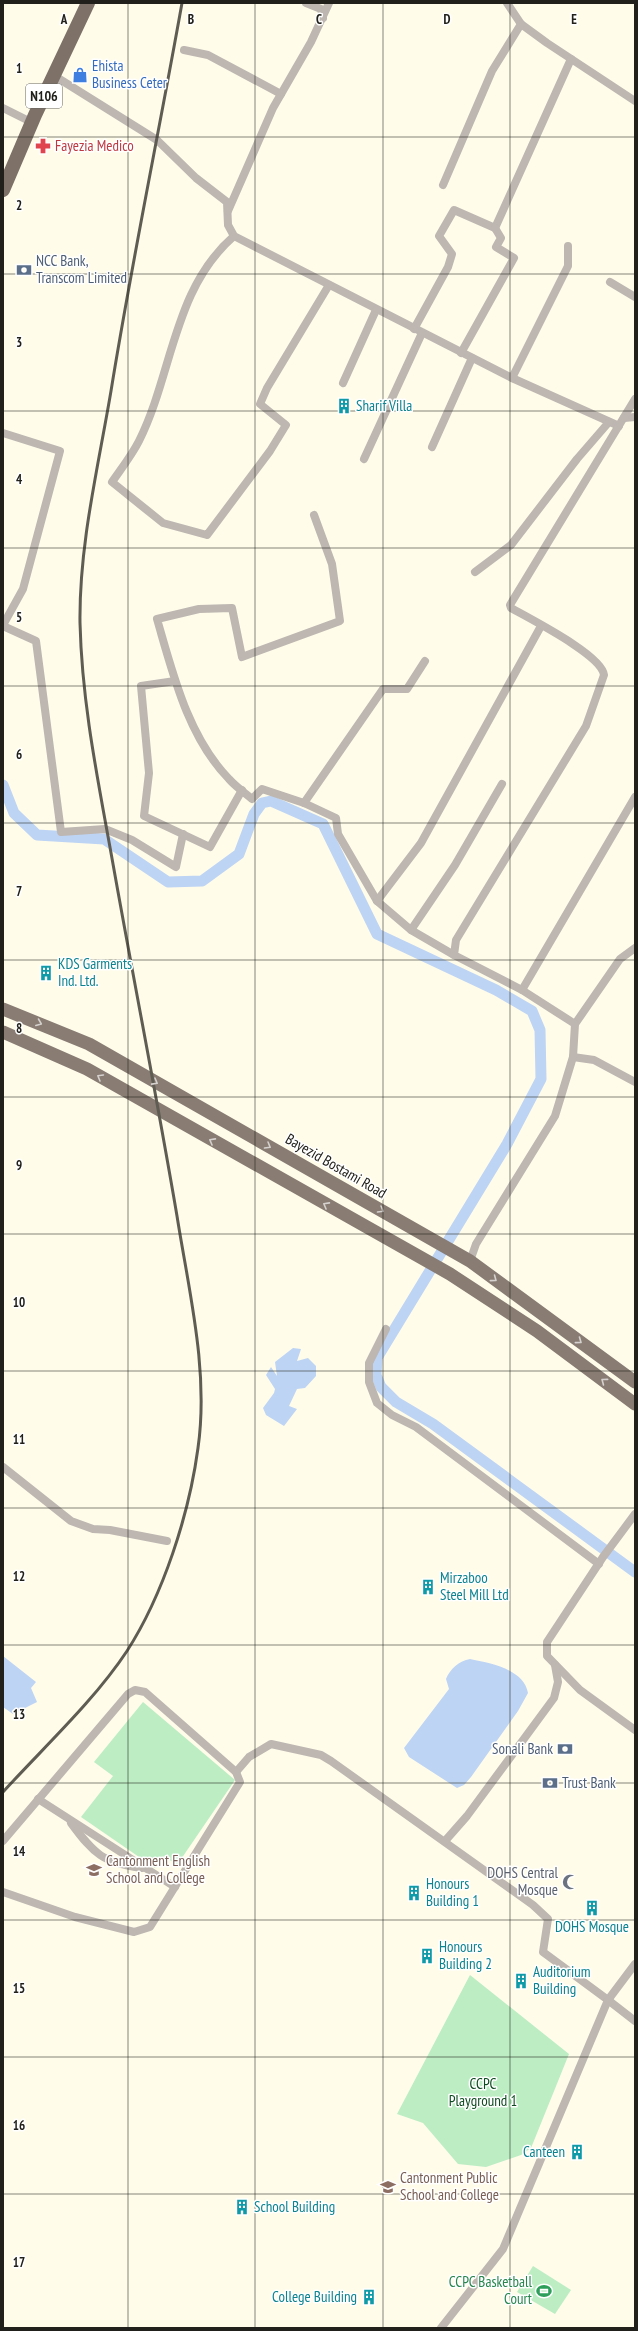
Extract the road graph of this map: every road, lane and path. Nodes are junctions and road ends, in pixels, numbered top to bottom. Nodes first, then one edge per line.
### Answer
1 (78, 3) edge
2 (88, 3) edge
3 (306, 3) edge
4 (329, 3) edge
5 (507, 3) edge
6 (323, 18) junction
7 (521, 24) junction
8 (184, 50) dead end
9 (571, 59) junction
10 (54, 75) junction
11 (281, 94) junction
12 (635, 101) edge
13 (3, 108) edge
14 (25, 118) junction
15 (3, 168) edge
16 (443, 185) dead end
17 (3, 190) edge
18 (228, 213) junction
19 (495, 228) junction
20 (234, 236) junction
21 (568, 246) dead end
22 (610, 282) dead end
23 (329, 285) junction
24 (635, 297) edge
25 (376, 310) junction
26 (414, 328) junction
27 (422, 333) junction
28 (461, 353) junction
29 (472, 358) junction
30 (512, 378) junction
31 (343, 383) dead end
32 (635, 399) edge
33 (635, 417) edge
34 (624, 418) junction
35 (609, 422) junction
36 (619, 426) junction
37 (3, 433) edge
38 (432, 447) dead end
39 (364, 459) dead end
40 (314, 515) dead end
41 (475, 572) dead end
42 (3, 626) edge
43 (541, 626) junction
44 (425, 661) dead end
45 (175, 681) junction
46 (502, 784) dead end
47 (242, 790) junction
48 (635, 796) edge
49 (304, 803) junction
50 (183, 834) junction
51 (377, 901) junction
52 (411, 930) junction
53 (635, 948) edge
54 (454, 955) junction
55 (522, 990) junction
56 (3, 1008) edge
57 (575, 1024) junction
58 (3, 1032) edge
59 (573, 1057) junction
60 (635, 1082) edge
61 (466, 1258) junction
62 (386, 1329) dead end
63 (635, 1382) edge
64 (635, 1404) edge
65 (3, 1467) edge
66 (635, 1514) edge
67 (168, 1541) dead end
68 (601, 1560) junction
69 (555, 1665) junction
70 (635, 1730) edge
71 (236, 1772) junction
72 (38, 1799) junction
73 (67, 1818) junction
74 (3, 1841) edge
75 (445, 1841) junction
76 (145, 1868) junction
77 (175, 1887) junction
78 (3, 1892) edge
79 (635, 1964) edge
80 (608, 2000) junction
81 (635, 2021) edge
82 (441, 2328) edge

1 - 14 highway, N106
2 - 10 highway, N106
3 - 6 street
4 - 6 street
5 - 7 street
6 - 11 street
7 - 9 street
7 - 16 street
8 - 11 street
9 - 12 street
9 - 19 street
10 - 17 highway, N106
10 - 18 street
11 - 18 street
13 - 14 street
14 - 15 highway, N106
18 - 20 street
19 - 26 street
19 - 28 street
20 - 23 street
20 - 23 street
21 - 30 street
22 - 24 street
23 - 25 street
25 - 26 street
25 - 31 street
26 - 27 street
27 - 28 street
27 - 39 street
28 - 29 street
29 - 30 street
29 - 38 street
30 - 35 street
32 - 34 street
33 - 34 street
34 - 36 street
35 - 36 street
35 - 41 street
36 - 43 street
37 - 42 street
40 - 45 street
42 - 50 street
43 - 51 street
43 - 54 street
44 - 49 street
45 - 47 street
45 - 50 street
46 - 52 street
47 - 49 street
47 - 50 street
48 - 55 street
49 - 51 street
51 - 52 street
52 - 54 street
53 - 57 street
54 - 55 street
55 - 57 street
56 -> 61 main road, Bayezid Bostami Road
57 - 59 street
64 -> 58 main road
59 - 60 street
59 - 61 street
61 -> 63 main road, Bayezid Bostami Road
62 - 68 street
65 - 67 street
66 - 68 street
68 - 69 street
69 - 70 street
69 - 75 street
71 - 72 street
71 - 75 street
71 - 77 street
72 - 73 street
72 - 74 street
73 - 76 street
73 - 76 street
75 - 80 street
76 - 77 street
77 - 78 street
79 - 80 street
80 - 81 street
80 - 82 street

